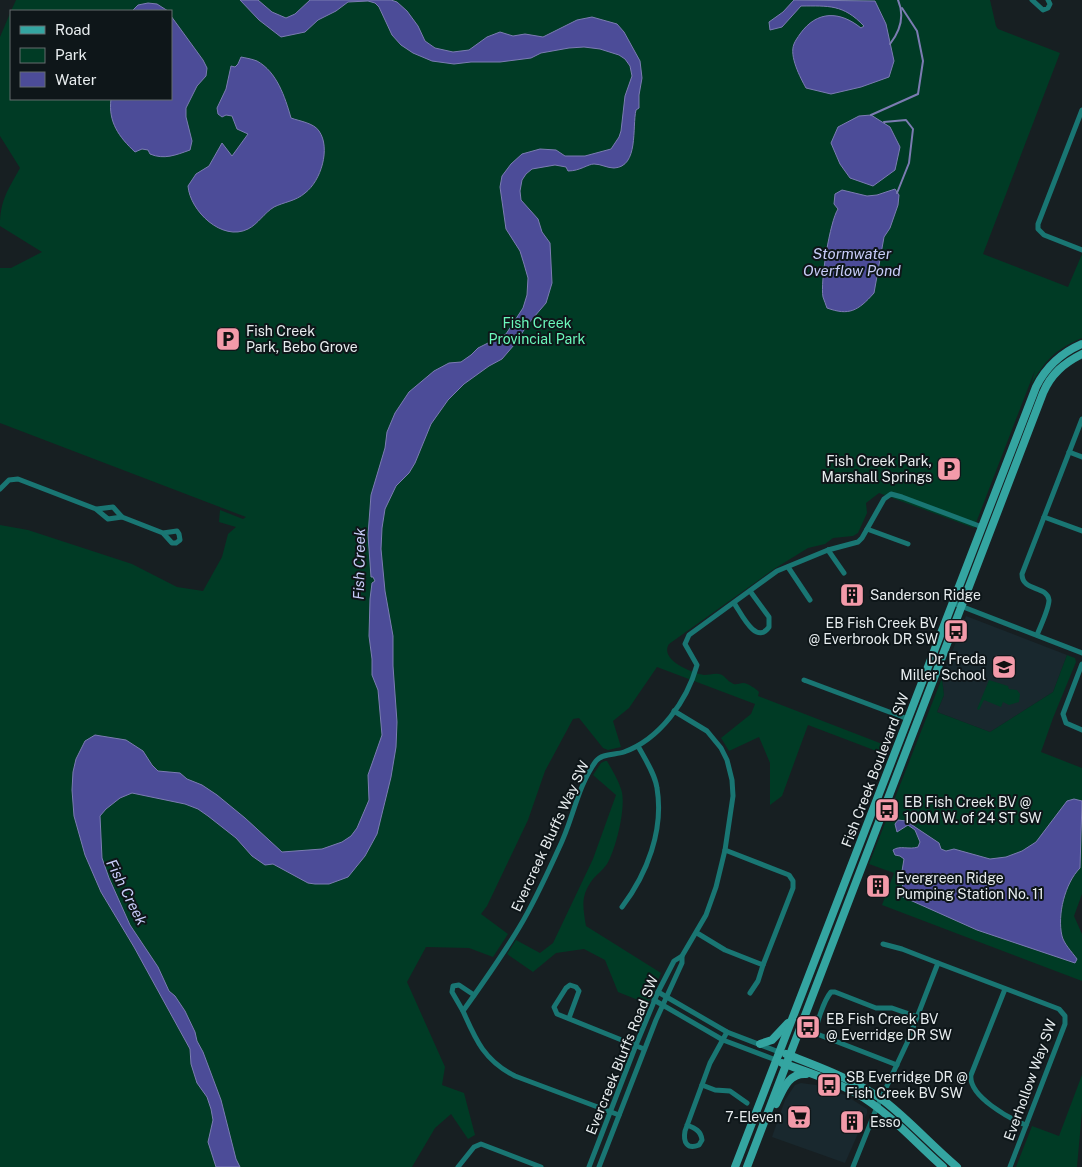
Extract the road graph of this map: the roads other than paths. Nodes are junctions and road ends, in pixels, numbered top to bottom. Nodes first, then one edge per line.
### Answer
1 (1032, 0) edge
2 (1048, 0) edge
3 (1082, 110) edge
4 (1082, 250) edge
5 (1082, 344) edge
6 (1082, 354) edge
7 (1082, 419) edge
8 (1069, 452) junction
9 (1082, 457) edge
10 (0, 489) edge
11 (96, 509) junction
12 (122, 516) junction
13 (1044, 517) junction
14 (982, 527) junction
15 (866, 529) junction
16 (1082, 531) edge
17 (163, 533) dead end
18 (908, 544) dead end
19 (828, 550) junction
20 (788, 567) junction
21 (844, 572) dead end
22 (750, 591) junction
23 (810, 600) dead end
24 (734, 603) junction
25 (952, 603) junction
26 (961, 606) junction
27 (1036, 635) junction
28 (1082, 653) edge
29 (1082, 664) edge
30 (804, 680) dead end
31 (674, 711) junction
32 (908, 719) junction
33 (1082, 730) edge
34 (638, 746) junction
35 (867, 827) junction
36 (876, 830) junction
37 (725, 850) junction
38 (622, 907) dead end
39 (697, 933) junction
40 (883, 944) dead end
41 (682, 956) junction
42 (938, 963) junction
43 (763, 965) junction
44 (1005, 989) junction
45 (658, 992) junction
46 (750, 993) dead end
47 (474, 995) junction
48 (666, 997) junction
49 (654, 1000) junction
50 (662, 1005) junction
51 (463, 1011) junction
52 (918, 1017) junction
53 (568, 1018) junction
54 (791, 1020) junction
55 (727, 1032) junction
56 (722, 1040) junction
57 (760, 1044) junction
58 (636, 1045) junction
59 (644, 1049) junction
60 (779, 1052) junction
61 (790, 1056) junction
62 (776, 1060) junction
63 (787, 1064) junction
64 (897, 1065) junction
65 (819, 1077) junction
66 (702, 1085) junction
67 (881, 1099) junction
68 (747, 1103) dead end
69 (877, 1107) junction
70 (610, 1112) junction
71 (618, 1115) junction
72 (687, 1125) junction
73 (1026, 1125) junction
74 (760, 1134) junction
75 (939, 1152) junction
76 (933, 1158) junction
77 (458, 1167) edge
78 (541, 1167) edge
79 (589, 1167) edge
80 (599, 1167) edge
81 (735, 1167) edge
82 (747, 1167) edge
83 (852, 1167) edge
84 (943, 1167) edge
85 (957, 1167) edge
86 (1010, 1167) edge

1 - 2 street
3 - 4 street
5 - 14 main road, Fish Creek Boulevard SW
6 - 26 main road, Fish Creek Boulevard SW
7 - 8 street
8 - 9 street
8 - 13 street
10 - 11 street
11 - 12 street
11 - 12 street
12 - 17 street
13 - 16 street
13 - 27 street
14 - 15 street
14 - 25 main road, Fish Creek Boulevard SW
15 - 18 street
15 - 19 street
19 - 20 street
19 - 21 street
20 - 22 street
20 - 23 street
22 - 24 street
22 - 24 street
24 - 31 street, Evercreek Bluffs Way SW
25 - 26 street
25 - 32 main road, Fish Creek Boulevard SW
26 - 27 street
26 - 36 main road, Fish Creek Boulevard SW
27 - 28 street
29 - 33 street
30 - 32 street
31 - 34 street, Evercreek Bluffs Way SW
31 - 37 street, Evercreek Bluffs Road SW
32 - 35 main road, Fish Creek Boulevard SW
34 - 38 street
34 - 47 street, Evercreek Bluffs Way SW
35 - 36 street
35 - 54 main road, Fish Creek Boulevard SW
36 - 61 main road, Fish Creek Boulevard SW
37 - 39 street, Evercreek Bluffs Road SW
37 - 43 street
39 - 41 street, Evercreek Bluffs Road SW
39 - 43 street
40 - 42 street, Everhollow Way SW
41 - 45 street, Evercreek Bluffs Road SW
41 - 48 street, Evercreek Bluffs Road SW
42 - 44 street, Everhollow Way SW
42 - 52 street
43 - 46 street
44 - 73 street
44 - 73 street, Everhollow Way SW
45 - 48 street
45 - 49 street, Evercreek Bluffs Road SW
47 - 51 street, Evercreek Bluffs Way SW
47 - 51 street
48 - 50 street, Evercreek Bluffs Road SW
48 - 55 street
49 - 50 street
49 - 58 street, Evercreek Bluffs Road SW
50 - 56 street
50 - 59 street, Evercreek Bluffs Road SW
51 - 70 street
52 - 64 street
52 - 64 street
53 - 53 street
53 - 58 street
54 - 57 main road
54 - 60 main road, Fish Creek Boulevard SW
55 - 56 street
55 - 57 street
56 - 62 street
56 - 66 street
57 - 60 street
58 - 59 street
58 - 70 street, Evercreek Bluffs Road SW
59 - 71 street, Evercreek Bluffs Road SW
60 - 61 main road
60 - 62 main road, Fish Creek Boulevard SW
61 - 63 main road, Fish Creek Boulevard SW
61 - 67 main road
62 - 63 main road
62 - 81 main road, Fish Creek Boulevard SW
63 - 65 main road
63 - 74 main road, Fish Creek Boulevard SW
64 - 67 street
65 - 69 main road
65 - 74 main road
66 - 68 street
66 - 72 street
67 - 69 street
67 - 75 main road
69 - 76 main road
69 - 83 street
70 - 71 street
70 - 79 street, Evercreek Bluffs Road SW
71 - 80 street, Evercreek Bluffs Road SW
72 - 72 street
73 - 86 street, Everhollow Way SW
74 - 82 main road, Fish Creek Boulevard SW
75 - 76 main road
75 - 85 main road
76 - 84 main road
77 - 78 street

